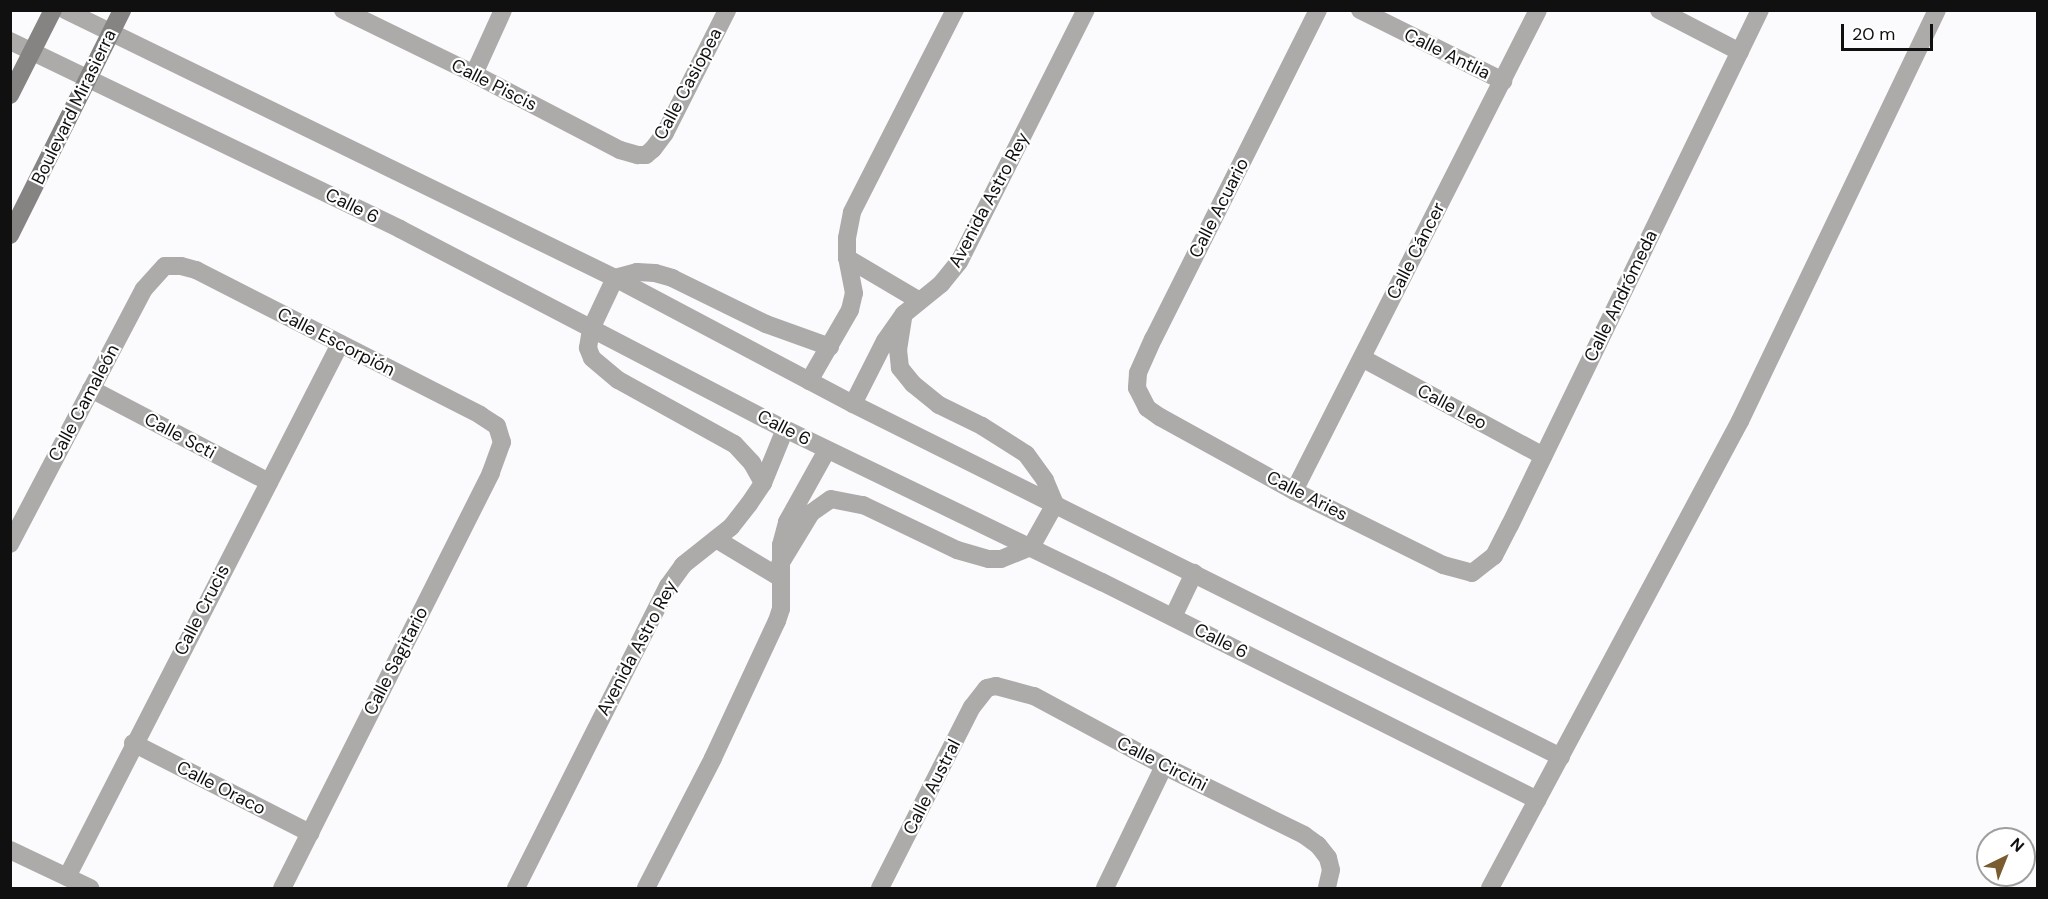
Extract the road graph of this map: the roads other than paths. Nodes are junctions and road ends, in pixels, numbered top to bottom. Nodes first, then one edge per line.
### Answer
1 (53, 10) edge
2 (65, 10) edge
3 (122, 10) edge
4 (343, 10) edge
5 (503, 10) edge
6 (727, 10) edge
7 (955, 10) edge
8 (1086, 10) edge
9 (1318, 10) edge
10 (1360, 10) edge
11 (1538, 10) edge
12 (1659, 10) edge
13 (1760, 10) edge
14 (1936, 10) edge
15 (111, 33) junction
16 (10, 41) edge
17 (33, 52) junction
18 (1740, 52) junction
19 (474, 74) junction
20 (89, 78) junction
21 (1503, 81) junction
22 (10, 95) edge
23 (646, 155) joint
24 (10, 235) edge
25 (847, 258) junction
26 (165, 266) joint
27 (615, 278) junction
28 (918, 300) junction
29 (904, 314) junction
30 (591, 329) junction
31 (339, 344) junction
32 (830, 347) junction
33 (1362, 358) junction
34 (809, 381) junction
35 (91, 389) junction
36 (853, 404) junction
37 (1147, 408) joint
38 (785, 429) junction
39 (501, 432) joint
40 (827, 450) junction
41 (1543, 456) junction
42 (269, 482) junction
43 (763, 483) junction
44 (1294, 491) junction
45 (1055, 504) junction
46 (716, 539) junction
47 (10, 544) edge
48 (1031, 547) junction
49 (779, 571) junction
50 (1194, 573) junction
51 (1472, 573) joint
52 (1173, 617) junction
53 (987, 688) joint
54 (133, 743) junction
55 (1561, 757) junction
56 (1164, 766) junction
57 (1538, 800) junction
58 (310, 833) junction
59 (10, 850) edge
60 (67, 877) junction
61 (90, 888) edge
62 (282, 888) edge
63 (516, 888) edge
64 (646, 888) edge
65 (880, 888) edge
66 (1105, 888) edge
67 (1327, 888) edge
68 (1490, 888) edge

1 - 17 main road
2 - 15 street
3 - 15 main road, Boulevard Mirasierra
4 - 19 street, Calle Piscis
5 - 19 street
6 - 23 street, Calle Casiopea
7 - 25 street
8 - 28 street, Avenida Astro Rey
9 - 37 street, Calle Acuario
10 - 21 street, Calle Antlia
11 - 21 street, Calle Cáncer
12 - 18 street
13 - 18 street, Calle Andrómeda
14 - 55 street
15 - 20 main road, Boulevard Mirasierra
15 - 27 street
16 - 17 street, Calle 6
17 - 20 street, Calle 6
17 - 22 main road
18 - 41 street, Calle Andrómeda
19 - 23 street, Calle Piscis
20 - 24 main road, Boulevard Mirasierra
20 - 30 street, Calle 6
21 - 33 street, Calle Cáncer
25 - 28 street
25 - 32 street
26 - 31 street, Calle Escorpión
26 - 35 street, Calle Camaleón
27 - 30 street
27 - 32 street
27 - 34 street
28 - 29 street, Avenida Astro Rey
29 - 36 street, Avenida Astro Rey
29 - 45 street
30 - 38 street, Calle 6
30 - 43 street
31 - 39 street, Calle Escorpión
31 - 42 street, Calle Crucis
32 - 34 street
33 - 41 street, Calle Leo
33 - 44 street, Calle Cáncer
34 - 36 street
35 - 42 street, Calle Scti
35 - 47 street, Calle Camaleón
36 - 45 street
37 - 44 street, Calle Aries
38 - 40 street, Calle 6
38 - 43 street, Avenida Astro Rey
39 - 58 street, Calle Sagitario
40 - 48 street, Calle 6
40 - 49 street
41 - 51 street, Calle Andrómeda
42 - 54 street, Calle Crucis
43 - 46 street, Avenida Astro Rey
44 - 51 street, Calle Aries
45 - 48 street
45 - 50 street
46 - 49 street
46 - 63 street, Avenida Astro Rey
48 - 49 street
48 - 52 street, Calle 6
49 - 64 street
50 - 52 street
50 - 55 street
52 - 57 street, Calle 6
53 - 56 street, Calle Circini
53 - 65 street, Calle Austral
54 - 58 street, Calle Oraco
54 - 60 street, Calle Crucis
55 - 57 street
56 - 66 street
56 - 67 street, Calle Circini
57 - 68 street
58 - 62 street, Calle Sagitario
59 - 60 street
60 - 61 street

